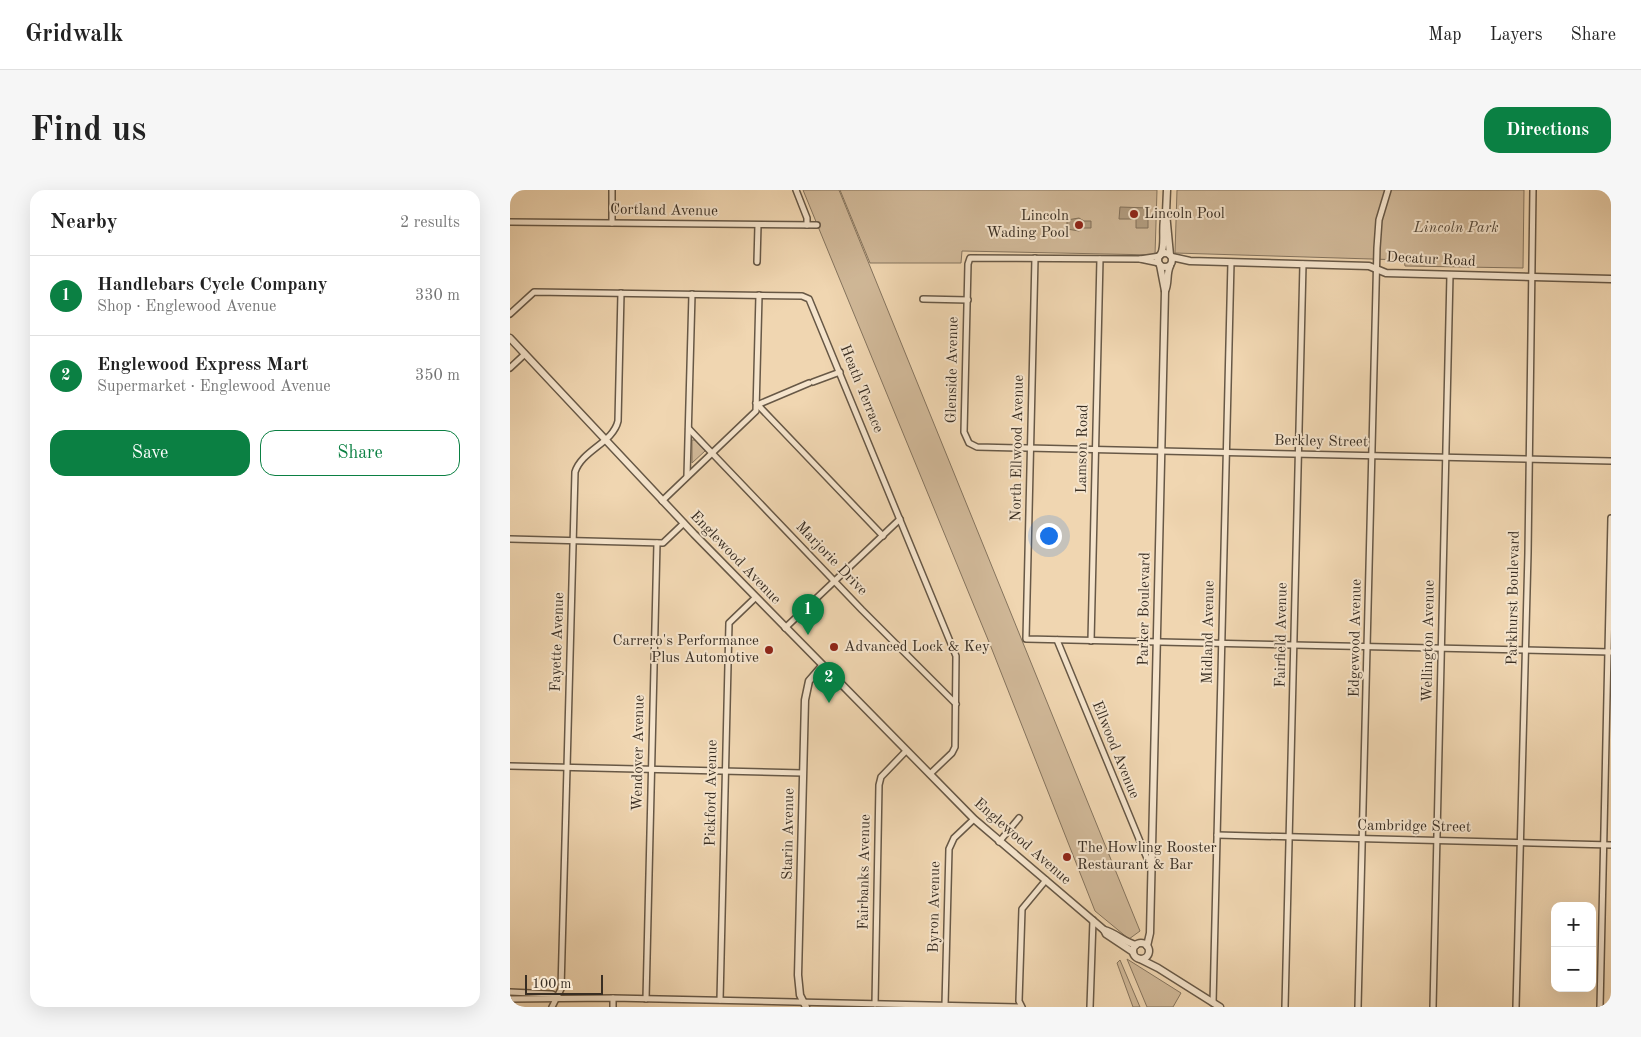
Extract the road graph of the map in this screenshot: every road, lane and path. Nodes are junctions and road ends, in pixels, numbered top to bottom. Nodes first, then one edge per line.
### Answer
1 (612, 190) edge
2 (796, 190) edge
3 (1166, 190) edge
4 (1388, 190) edge
5 (1533, 190) edge
6 (1166, 213) junction
7 (510, 222) edge
8 (612, 223) junction
9 (758, 225) junction
10 (807, 225) junction
11 (817, 225) dead end
12 (1160, 255) junction
13 (1171, 256) junction
14 (1035, 258) junction
15 (1100, 259) junction
16 (1140, 259) junction
17 (1190, 261) junction
18 (757, 262) dead end
19 (1232, 262) junction
20 (1159, 264) junction
21 (1303, 264) junction
22 (1170, 265) junction
23 (1377, 270) junction
24 (1450, 275) junction
25 (1533, 277) junction
26 (1611, 279) edge
27 (1165, 291) junction
28 (622, 293) junction
29 (692, 294) junction
30 (759, 296) junction
31 (923, 299) dead end
32 (968, 300) junction
33 (510, 314) edge
34 (510, 338) edge
35 (525, 354) junction
36 (510, 368) edge
37 (840, 372) junction
38 (757, 404) junction
39 (689, 430) junction
40 (604, 439) junction
41 (1030, 448) junction
42 (1096, 449) junction
43 (1161, 451) junction
44 (1226, 452) junction
45 (712, 453) junction
46 (1299, 454) junction
47 (1373, 455) junction
48 (1446, 457) junction
49 (1529, 459) junction
50 (1611, 461) edge
51 (687, 476) junction
52 (662, 500) junction
53 (1611, 518) edge
54 (900, 519) junction
55 (684, 524) junction
56 (882, 536) junction
57 (510, 539) edge
58 (573, 541) junction
59 (658, 542) junction
60 (834, 581) junction
61 (755, 598) junction
62 (785, 628) junction
63 (1057, 640) junction
64 (1091, 641) junction
65 (1157, 642) junction
66 (1221, 643) junction
67 (1294, 645) junction
68 (1368, 647) junction
69 (1442, 649) junction
70 (1525, 651) junction
71 (1609, 652) edge
72 (822, 666) junction
73 (956, 704) junction
74 (906, 750) junction
75 (510, 766) edge
76 (567, 767) junction
77 (651, 770) junction
78 (725, 771) junction
79 (803, 773) junction
80 (930, 774) junction
81 (1019, 818) dead end
82 (974, 819) junction
83 (1217, 835) junction
84 (1289, 837) junction
85 (1363, 839) junction
86 (1437, 840) junction
87 (999, 842) junction
88 (1520, 842) junction
89 (1604, 844) junction
90 (1611, 845) edge
91 (1151, 869) junction
92 (1046, 880) junction
93 (1093, 920) junction
94 (1149, 928) junction
95 (1104, 930) junction
96 (1137, 944) junction
97 (1148, 949) junction
98 (1133, 952) junction
99 (1140, 959) junction
100 (1158, 968) junction
101 (510, 992) edge
102 (557, 998) junction
103 (613, 998) junction
104 (510, 999) edge
105 (646, 999) junction
106 (675, 999) junction
107 (720, 1000) junction
108 (1213, 1003) junction
109 (737, 1004) edge
110 (875, 1004) junction
111 (805, 1005) edge
112 (887, 1005) edge
113 (945, 1005) junction
114 (956, 1006) edge
115 (552, 1007) edge
116 (613, 1007) edge
117 (674, 1007) edge
118 (1020, 1007) edge
119 (1090, 1007) edge
120 (1220, 1007) edge
121 (1284, 1007) edge
122 (1358, 1007) edge
123 (1433, 1007) edge
124 (1516, 1007) edge
125 (1600, 1007) edge

1 - 8 street
2 - 10 street
3 - 6 street, Parker Boulevard
4 - 23 street, Edgewood Avenue
5 - 25 street, Parkhurst Boulevard
6 - 12 street, Parker Boulevard
6 - 13 street, Parker Boulevard
7 - 8 street, Cortland Avenue
8 - 9 street, Cortland Avenue
9 - 10 street, Cortland Avenue
9 - 18 street
10 - 11 street, Cortland Avenue
12 - 13 street
12 - 16 street
12 - 20 street, Parker Boulevard
13 - 17 street, Decatur Road
13 - 22 street, Parker Boulevard
14 - 15 street
14 - 32 street, Glenside Avenue
14 - 41 street, North Ellwood Avenue
15 - 16 street
15 - 42 street, Lamson Road
16 - 20 street
17 - 19 street, Decatur Road
17 - 22 street, Decatur Road
19 - 21 street, Decatur Road
19 - 44 street, Midland Avenue
20 - 22 street
20 - 27 street, Parker Boulevard
21 - 23 street, Decatur Road
21 - 46 street, Fairfield Avenue
22 - 27 street, Parker Boulevard
23 - 24 street, Decatur Road
23 - 47 street, Edgewood Avenue
24 - 25 street, Decatur Road
24 - 48 street, Wellington Avenue
25 - 26 street, Decatur Road
25 - 49 street, Parkhurst Boulevard
27 - 43 street, Parker Boulevard
28 - 29 street, Heath Terrace
28 - 33 street, Heath Terrace
28 - 40 street, Fayette Avenue
29 - 30 street, Heath Terrace
29 - 39 street
30 - 37 street, Heath Terrace
30 - 38 street
31 - 32 street
32 - 41 street, Glenside Avenue
34 - 35 street, Englewood Avenue
35 - 36 street
35 - 40 street, Englewood Avenue
37 - 38 street
37 - 54 street, Heath Terrace
38 - 45 street
38 - 56 street
39 - 45 street, Marjorie Drive
39 - 51 street
40 - 52 street, Englewood Avenue
40 - 58 street, Fayette Avenue
41 - 42 street, Berkley Street
41 - 63 street, North Ellwood Avenue
42 - 43 street, Berkley Street
42 - 64 street, Lamson Road
43 - 44 street, Berkley Street
43 - 65 street, Parker Boulevard
44 - 46 street, Berkley Street
44 - 66 street, Midland Avenue
45 - 51 street
45 - 60 street, Marjorie Drive
46 - 47 street, Berkley Street
46 - 67 street, Fairfield Avenue
47 - 48 street, Berkley Street
47 - 68 street, Edgewood Avenue
48 - 49 street, Berkley Street
48 - 69 street, Wellington Avenue
49 - 50 street, Berkley Street
49 - 70 street, Parkhurst Boulevard
51 - 52 street
52 - 55 street, Englewood Avenue
53 - 71 street
54 - 56 street
54 - 73 street, Heath Terrace
55 - 59 street
55 - 61 street, Englewood Avenue
56 - 60 street
57 - 58 street
58 - 59 street
58 - 76 street, Fayette Avenue
59 - 77 street, Wendover Avenue
60 - 62 street
60 - 73 street, Marjorie Drive
61 - 62 street, Englewood Avenue
61 - 78 street, Pickford Avenue
62 - 72 street, Englewood Avenue
63 - 64 street
63 - 91 street, Ellwood Avenue
64 - 65 street
65 - 66 street
65 - 91 street, Parker Boulevard
66 - 67 street
66 - 83 street, Midland Avenue
67 - 68 street
67 - 84 street, Fairfield Avenue
68 - 69 street
68 - 85 street, Edgewood Avenue
69 - 70 street
69 - 86 street, Wellington Avenue
70 - 71 street
70 - 88 street, Parkhurst Boulevard
71 - 89 street
72 - 74 street, Englewood Avenue
72 - 79 street, Starin Avenue
73 - 80 street, Heath Terrace
74 - 80 street, Englewood Avenue
74 - 110 street, Fairbanks Avenue
75 - 76 street
76 - 77 street
76 - 102 street, Fayette Avenue
77 - 78 street
77 - 105 street, Wendover Avenue
78 - 79 street
78 - 107 street, Pickford Avenue
79 - 111 street, Starin Avenue
80 - 82 street, Englewood Avenue
81 - 87 street
82 - 87 street, Englewood Avenue
82 - 113 street, Byron Avenue
83 - 84 street, Cambridge Street
83 - 108 street, Midland Avenue
84 - 85 street, Cambridge Street
84 - 121 street, Fairfield Avenue
85 - 86 street, Cambridge Street
85 - 122 street, Edgewood Avenue
86 - 88 street, Cambridge Street
86 - 123 street, Wellington Avenue
87 - 92 street, Englewood Avenue
88 - 89 street, Cambridge Street
88 - 124 street, Parkhurst Boulevard
89 - 90 street, Cambridge Street
89 - 125 street
91 - 94 street, Parker Boulevard
92 - 93 street, Englewood Avenue
92 - 118 street
93 - 95 street, Englewood Avenue
93 - 119 street
94 - 96 street
94 - 97 street, Parker Boulevard
95 - 96 street, Englewood Avenue
95 - 98 street, Englewood Avenue
96 - 97 street, Englewood Avenue
96 - 98 street
97 - 99 street
97 - 100 street, Englewood Avenue
98 - 99 street, Englewood Avenue
99 - 100 street, Englewood Avenue
100 - 108 street, Englewood Avenue
101 - 102 street
102 - 103 street
102 - 104 street
102 - 115 street, Fayette Avenue
103 - 105 street
103 - 116 street
105 - 106 street
106 - 107 street
106 - 117 street
107 - 109 street
108 - 120 street, Englewood Avenue
109 - 111 street
110 - 111 street
110 - 112 street
112 - 113 street
113 - 114 street
114 - 118 street

